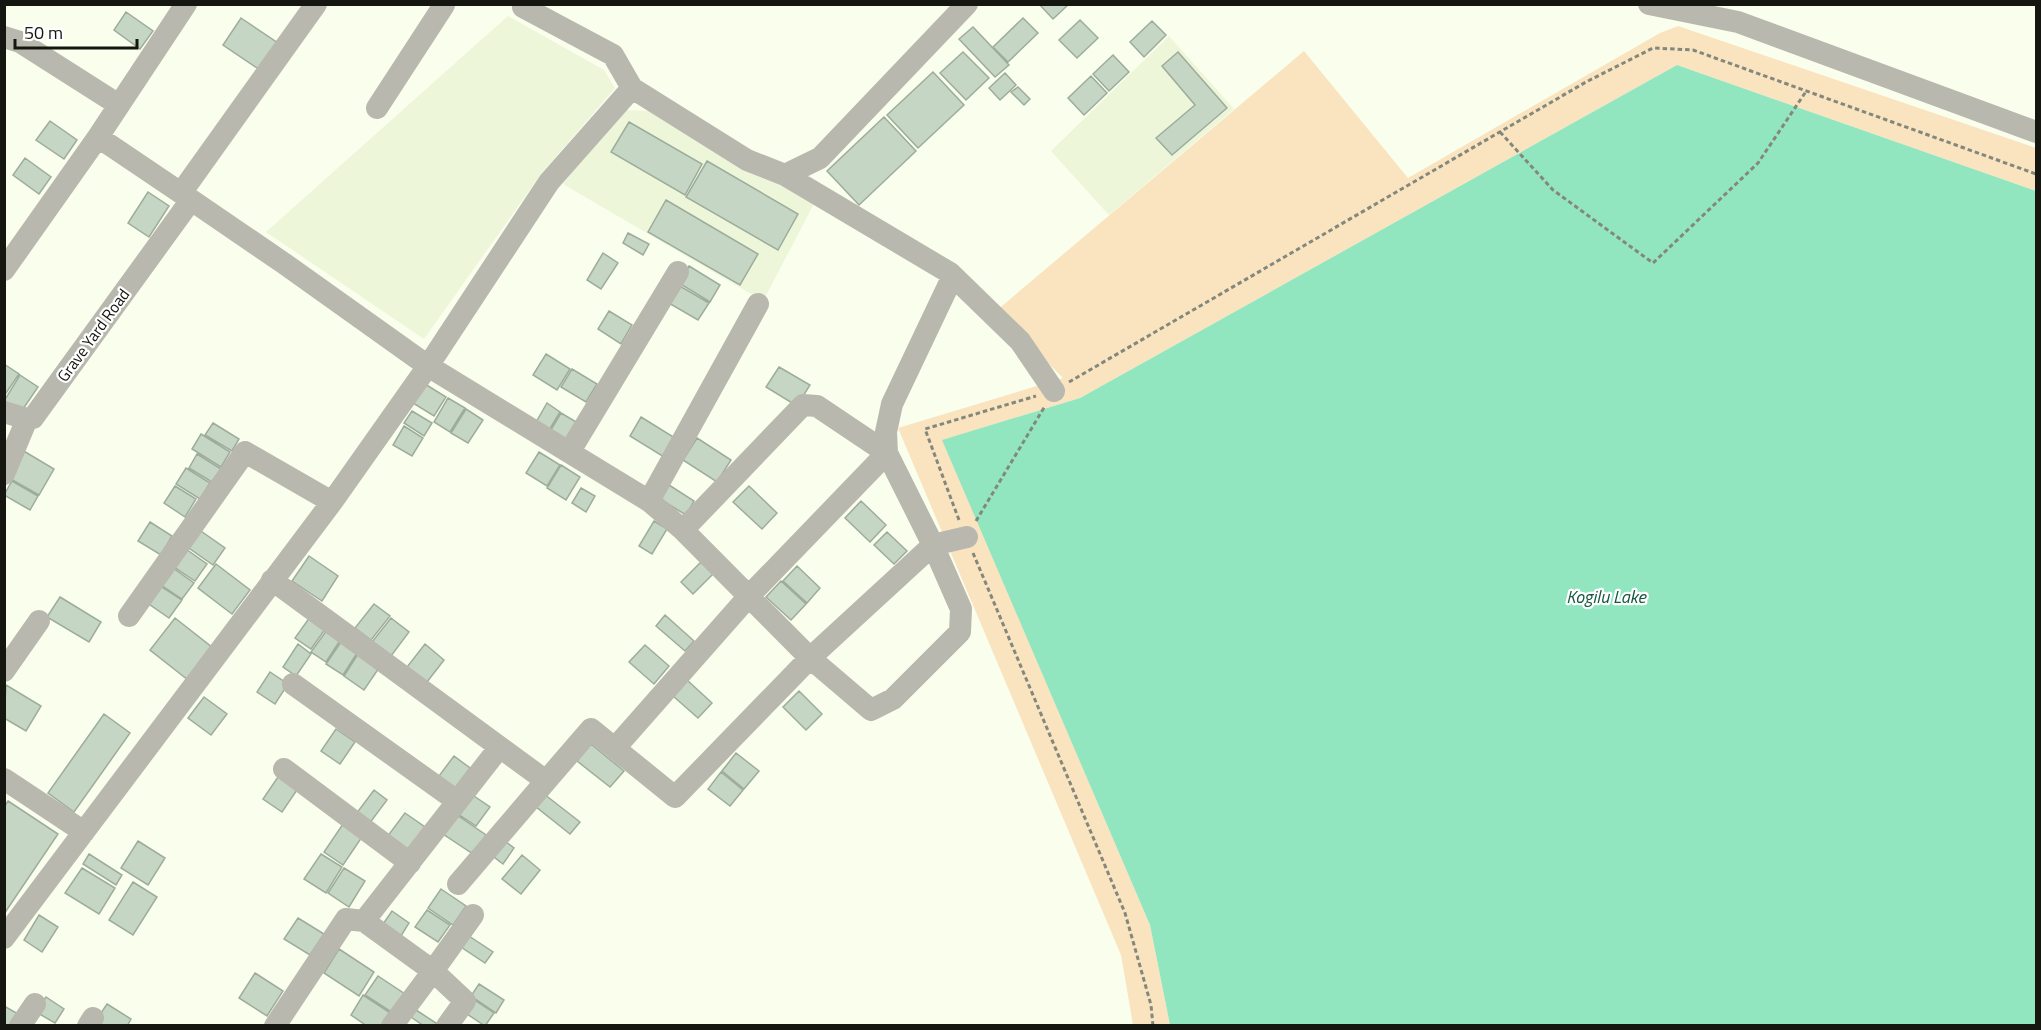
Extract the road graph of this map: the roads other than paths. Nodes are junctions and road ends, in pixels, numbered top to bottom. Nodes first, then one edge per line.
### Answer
1 (186, 4) edge
2 (316, 4) edge
3 (442, 4) edge
4 (967, 4) edge
5 (1649, 4) edge
6 (524, 7) dead end
7 (4, 37) edge
8 (632, 88) junction
9 (119, 105) junction
10 (377, 108) dead end
11 (2037, 132) edge
12 (98, 137) junction
13 (785, 175) junction
14 (186, 196) junction
15 (4, 270) edge
16 (678, 272) dead end
17 (950, 282) dead end
18 (758, 304) dead end
19 (428, 366) junction
20 (1054, 391) road end
21 (4, 412) edge
22 (27, 419) junction
23 (570, 451) junction
24 (887, 453) junction
25 (4, 474) edge
26 (649, 501) junction
27 (332, 502) junction
28 (683, 530) junction
29 (967, 537) road end
30 (933, 545) junction
31 (272, 580) junction
32 (749, 596) junction
33 (129, 616) dead end
34 (39, 621) dead end
35 (810, 657) junction
36 (4, 671) edge
37 (293, 684) dead end
38 (499, 748) junction
39 (615, 748) junction
40 (284, 769) dead end
41 (4, 779) edge
42 (546, 781) junction
43 (457, 801) junction
44 (84, 832) junction
45 (410, 863) junction
46 (458, 884) dead end
47 (473, 915) dead end
48 (363, 921) junction
49 (4, 938) edge
50 (433, 971) junction
51 (35, 1004) dead end
52 (20, 1026) edge
53 (275, 1026) edge
54 (392, 1026) edge
55 (447, 1026) edge

1 - 9 street
2 - 14 street, Grave Yard Road
3 - 10 street
4 - 13 street
5 - 11 street
6 - 8 street
7 - 9 street
8 - 13 street
8 - 19 street
9 - 12 street
12 - 14 street
12 - 15 street
13 - 20 street
14 - 19 street
14 - 22 street, Grave Yard Road
16 - 23 street
17 - 24 street
18 - 26 street
19 - 23 street
19 - 27 street
21 - 22 street
22 - 25 street, Grave Yard Road
23 - 26 street
24 - 28 street
24 - 30 street
24 - 32 street
26 - 28 street
27 - 31 street
27 - 33 street
28 - 32 street
29 - 30 street
30 - 35 street
30 - 35 street
31 - 38 street
31 - 44 street
32 - 35 street
32 - 39 street
34 - 36 street
35 - 39 street
37 - 43 street
38 - 42 street
38 - 43 street
39 - 42 street
40 - 45 street
41 - 44 street
42 - 46 street
43 - 45 street
44 - 49 street
45 - 48 street
47 - 50 street
48 - 50 street
48 - 53 street
50 - 54 street
50 - 55 street
51 - 52 street

